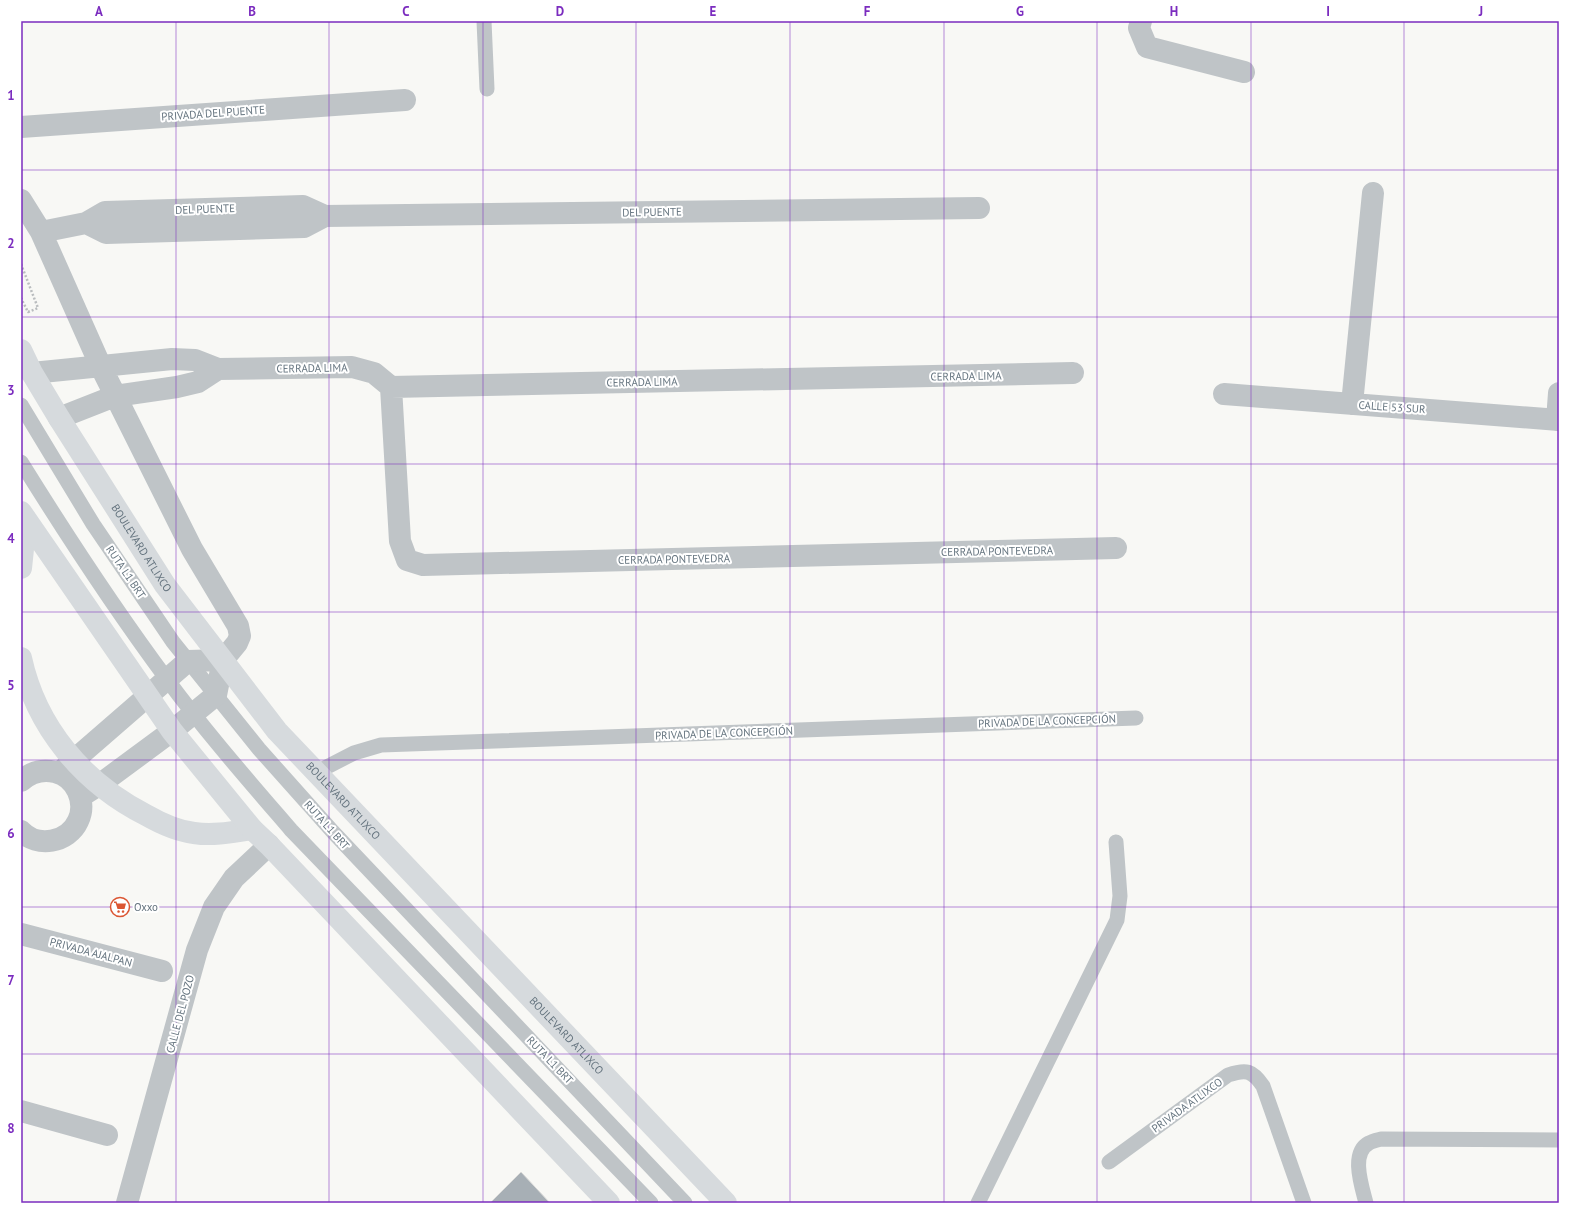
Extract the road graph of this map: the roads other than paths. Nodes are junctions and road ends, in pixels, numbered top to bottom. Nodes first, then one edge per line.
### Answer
1 (484, 21) edge
2 (1141, 21) edge
3 (1244, 72) dead end
4 (487, 89) dead end
5 (405, 100) dead end
6 (21, 127) edge
7 (1373, 193) dead end
8 (21, 200) edge
9 (979, 208) dead end
10 (41, 232) junction
11 (21, 350) edge
12 (101, 367) junction
13 (218, 369) junction
14 (32, 373) junction
15 (1073, 373) dead end
16 (390, 387) junction
17 (1559, 393) edge
18 (1224, 394) dead end
19 (115, 396) junction
20 (1352, 404) junction
21 (21, 405) edge
22 (59, 418) junction
23 (1558, 420) edge
24 (21, 462) edge
25 (23, 516) edge
26 (1116, 548) dead end
27 (21, 568) edge
28 (21, 658) edge
29 (223, 660) junction
30 (188, 661) junction
31 (167, 679) junction
32 (216, 695) junction
33 (148, 697) junction
34 (194, 714) junction
35 (1136, 718) dead end
36 (172, 731) junction
37 (66, 767) junction
38 (317, 772) junction
39 (21, 781) edge
40 (99, 785) junction
41 (80, 797) junction
42 (252, 829) junction
43 (21, 830) edge
44 (1116, 842) dead end
45 (269, 845) junction
46 (21, 934) edge
47 (162, 971) dead end
48 (21, 1111) edge
49 (107, 1135) dead end
50 (1559, 1140) edge
51 (1109, 1162) dead end
52 (127, 1203) edge
53 (609, 1203) edge
54 (650, 1203) edge
55 (686, 1203) edge
56 (726, 1203) edge
57 (978, 1203) edge
58 (1304, 1203) edge
59 (1366, 1203) edge

1 - 4 lane
2 - 3 street
5 - 6 street, PRIVADA DEL PUENTE
7 - 20 street
8 - 10 street
9 - 10 street, DEL PUENTE
10 - 12 street
11 - 14 main road, BOULEVARD ATLIXCO
12 - 13 street, CERRADA LIMA
12 - 14 street, CERRADA LIMA
12 - 19 street
13 - 16 street, CERRADA LIMA
13 - 19 street
14 - 22 main road, BOULEVARD ATLIXCO
15 - 16 street, CERRADA LIMA
16 - 26 street, CERRADA PONTEVEDRA
17 - 23 street
18 - 20 street, CALLE 53 SUR
19 - 22 street
19 - 29 street
20 - 23 street, CALLE 53 SUR
21 - 30 lane, RUTA L1 BRT
22 - 29 main road, BOULEVARD ATLIXCO
24 - 31 lane
25 - 27 main road
25 - 33 main road
28 - 37 main road
29 - 30 street
29 - 32 street
29 - 38 main road, BOULEVARD ATLIXCO
30 - 31 street
30 - 32 lane, RUTA L1 BRT
31 - 33 street
31 - 34 lane
32 - 34 street
32 - 55 lane, RUTA L1 BRT
33 - 36 main road
33 - 37 street
34 - 36 street
34 - 54 lane
35 - 38 lane, PRIVADA DE LA CONCEPCIÓN
36 - 40 street
36 - 42 main road
37 - 39 street
37 - 40 main road
37 - 41 street
38 - 56 main road, BOULEVARD ATLIXCO
40 - 41 street
40 - 42 main road
41 - 43 street
42 - 45 main road
44 - 57 lane
45 - 52 street, CALLE DEL POZO
45 - 53 main road
46 - 47 street, PRIVADA AJALPAN
48 - 49 street
50 - 59 lane
51 - 58 lane, PRIVADA ATLIXCO

